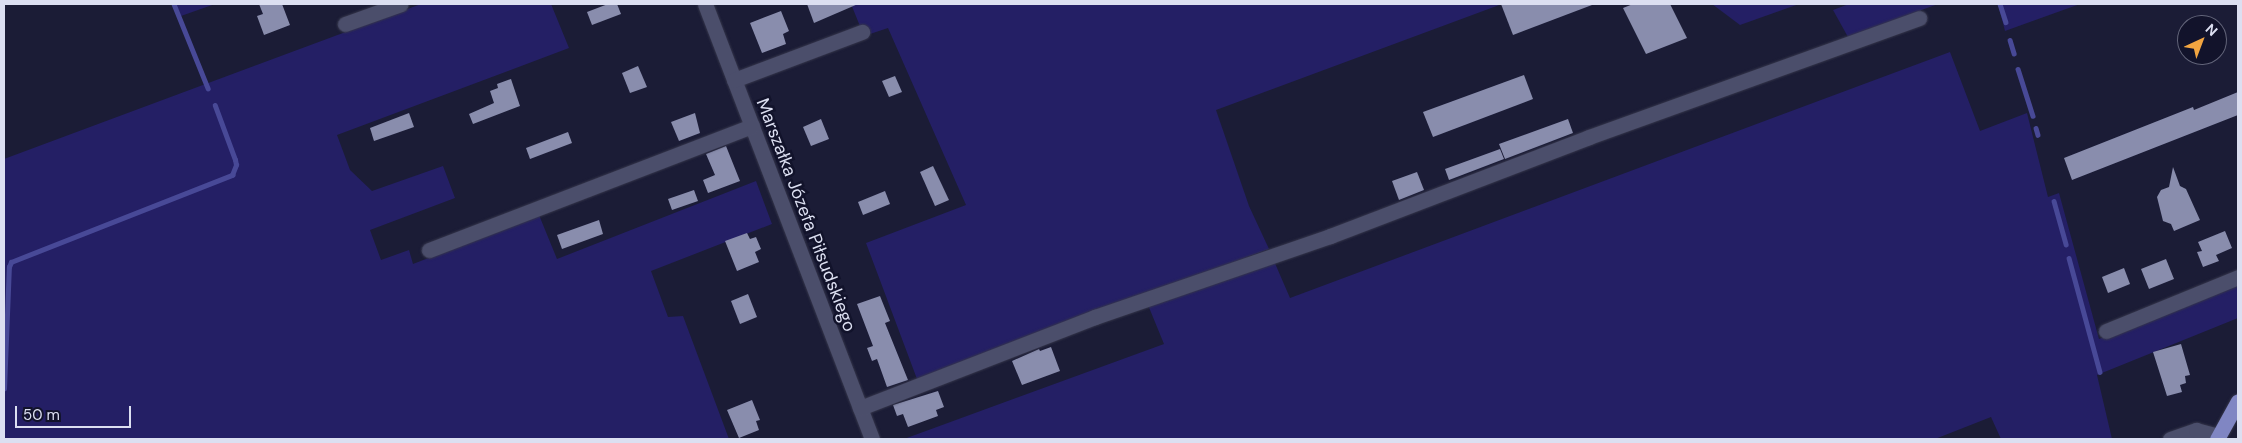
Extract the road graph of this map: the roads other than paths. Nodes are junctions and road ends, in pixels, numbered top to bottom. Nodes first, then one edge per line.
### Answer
1 (401, 4) edge
2 (705, 4) edge
3 (1919, 18) dead end
4 (345, 24) dead end
5 (862, 32) dead end
6 (734, 80) junction
7 (752, 126) junction
8 (429, 250) dead end
9 (2238, 277) edge
10 (2106, 331) dead end
11 (2238, 401) edge
12 (860, 408) junction
13 (2218, 438) edge
14 (872, 439) edge
15 (2170, 439) edge

1 - 4 street
2 - 6 street, Marszałka Józefa Piłsudskiego
3 - 12 street
5 - 6 street
6 - 7 street, Marszałka Józefa Piłsudskiego
7 - 8 street
7 - 12 street, Marszałka Józefa Piłsudskiego
9 - 10 street
11 - 13 main road
12 - 14 street, Marszałka Józefa Piłsudskiego
13 - 15 street

